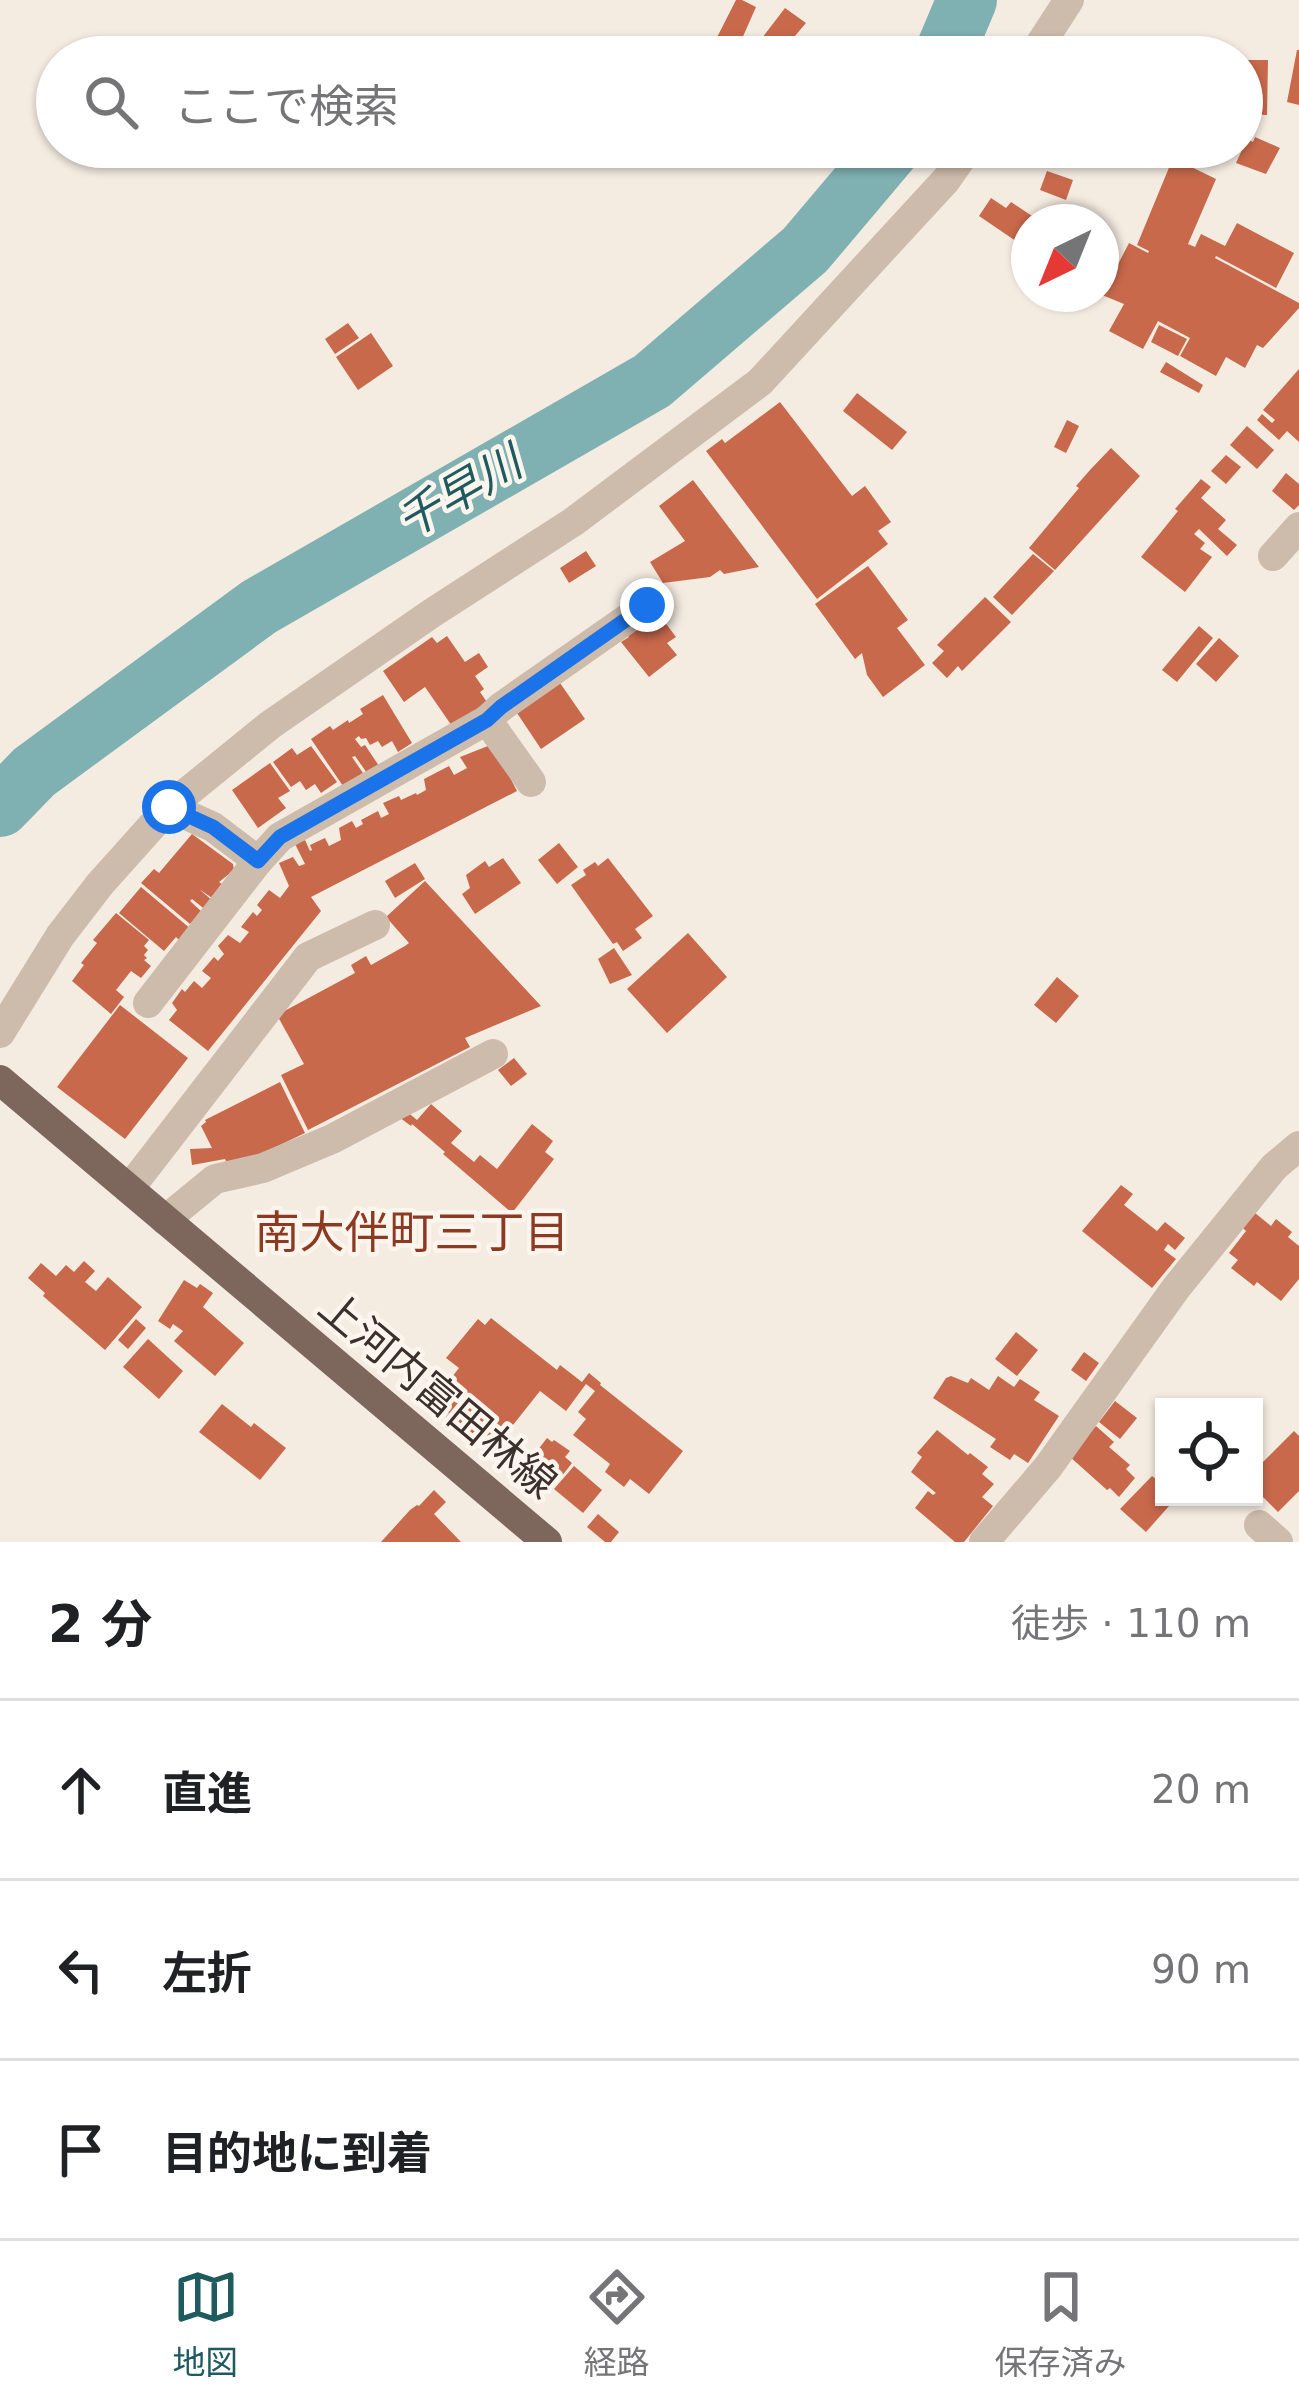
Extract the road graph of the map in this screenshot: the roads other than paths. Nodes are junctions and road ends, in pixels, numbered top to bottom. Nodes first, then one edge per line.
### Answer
1 (1069, 0) edge
2 (1046, 36) edge
3 (954, 168) edge
4 (1299, 527) edge
5 (1274, 556) dead end
6 (647, 605) dead end
7 (487, 720) junction
8 (531, 782) dead end
9 (169, 807) junction
10 (258, 861) junction
11 (375, 925) dead end
12 (148, 1003) dead end
13 (0, 1033) edge
14 (493, 1054) dead end
15 (0, 1080) edge
16 (1299, 1146) edge
17 (129, 1190) junction
18 (165, 1220) junction
19 (547, 1542) edge
20 (984, 1542) edge

1 - 2 street
3 - 9 street
4 - 5 street
6 - 7 street
7 - 8 street
7 - 10 street
9 - 10 street
9 - 13 street
10 - 12 street
11 - 17 street
14 - 18 street
15 - 17 main road, 上河内富田林線
16 - 20 street
17 - 18 main road, 上河内富田林線
18 - 19 main road, 上河内富田林線

